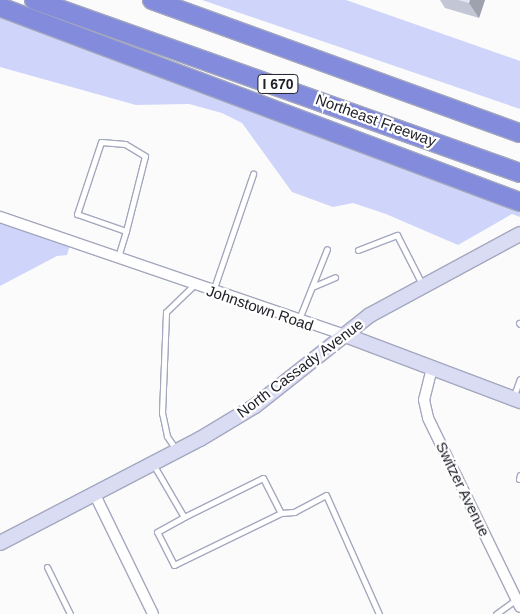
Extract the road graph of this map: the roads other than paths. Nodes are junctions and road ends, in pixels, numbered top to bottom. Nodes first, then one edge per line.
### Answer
1 (34, 0) edge
2 (152, 0) edge
3 (0, 7) edge
4 (520, 133) edge
5 (520, 173) edge
6 (253, 174) dead end
7 (520, 202) edge
8 (0, 217) edge
9 (126, 231) junction
10 (520, 234) edge
11 (327, 249) dead end
12 (358, 250) dead end
13 (118, 258) junction
14 (336, 277) dead end
15 (422, 284) junction
16 (194, 285) junction
17 (312, 287) junction
18 (213, 291) junction
19 (298, 322) junction
20 (345, 336) junction
21 (432, 368) junction
22 (520, 379) edge
23 (516, 399) edge
24 (177, 451) junction
25 (153, 464) junction
26 (95, 495) junction
27 (281, 513) junction
28 (184, 517) junction
29 (0, 543) edge
30 (47, 567) dead end
31 (519, 602) edge
32 (497, 613) edge
33 (70, 614) edge
34 (152, 614) edge
35 (379, 614) edge
36 (492, 614) edge

1 - 5 highway, Northeast Freeway / I 670
2 - 4 highway, I 670
3 - 7 highway
6 - 18 lane
8 - 13 street, Johnstown Road
9 - 9 lane
9 - 13 lane
10 - 15 main road, North Cassady Avenue
11 - 17 lane
12 - 15 lane
13 - 16 street, Johnstown Road
14 - 17 lane
15 - 20 main road, North Cassady Avenue
16 - 18 street, Johnstown Road
16 - 24 lane
17 - 19 lane
18 - 19 street, Johnstown Road
19 - 20 street, Johnstown Road
20 - 21 main road, Johnstown Road
20 - 24 main road, North Cassady Avenue
21 - 23 main road, Johnstown Road
21 - 31 street, Switzer Avenue
22 - 23 lane
24 - 25 main road, North Cassady Avenue
25 - 26 main road, North Cassady Avenue
25 - 28 lane
26 - 29 main road, North Cassady Avenue
26 - 34 street
27 - 28 lane
27 - 28 lane
27 - 35 lane
30 - 33 lane
31 - 32 lane
32 - 36 lane

